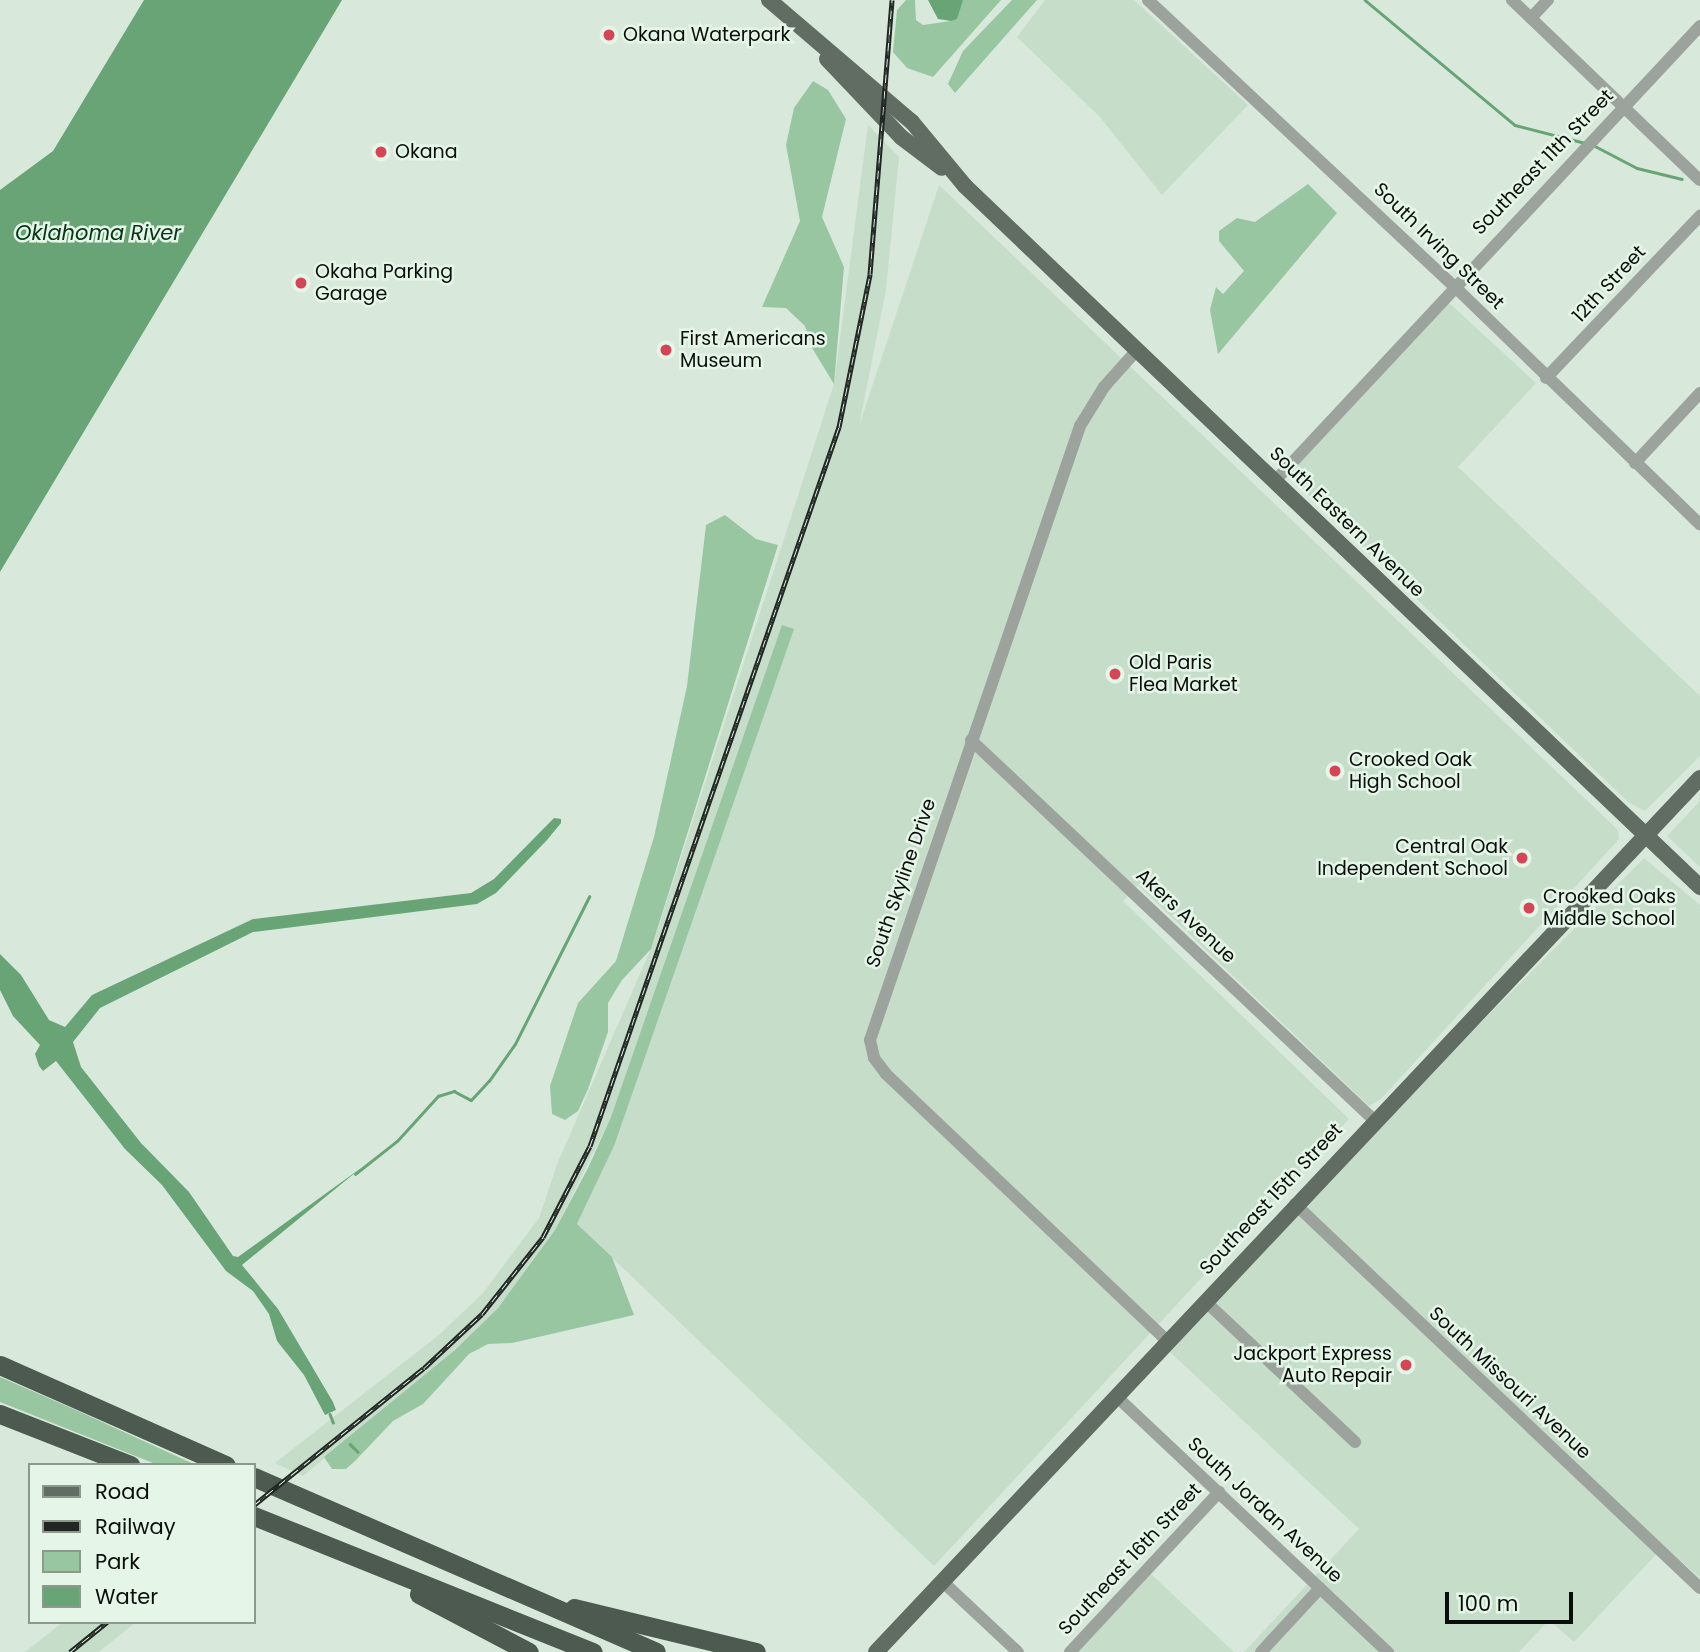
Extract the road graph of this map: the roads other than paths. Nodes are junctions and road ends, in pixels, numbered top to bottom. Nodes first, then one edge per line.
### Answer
1 (769, 0) edge
2 (1148, 0) edge
3 (1512, 0) edge
4 (1548, 0) edge
5 (1531, 18) junction
6 (1700, 26) edge
7 (1623, 107) junction
8 (1700, 180) edge
9 (1700, 216) edge
10 (1453, 285) junction
11 (1137, 350) junction
12 (1546, 378) junction
13 (1700, 393) edge
14 (1635, 463) junction
15 (1274, 481) junction
16 (1700, 524) edge
17 (971, 740) junction
18 (1700, 778) edge
19 (1645, 836) junction
20 (1700, 887) edge
21 (1374, 1121) junction
22 (1295, 1205) junction
23 (1205, 1301) junction
24 (1167, 1341) junction
25 (0, 1364) edge
26 (1116, 1396) junction
27 (0, 1414) edge
28 (1355, 1442) dead end
29 (125, 1463) edge
30 (224, 1463) edge
31 (256, 1478) edge
32 (1219, 1492) junction
33 (256, 1517) edge
34 (348, 1554) junction
35 (942, 1581) junction
36 (1320, 1588) junction
37 (1700, 1588) edge
38 (522, 1596) junction
39 (528, 1652) edge
40 (593, 1652) edge
41 (656, 1652) edge
42 (756, 1652) edge
43 (876, 1652) edge
44 (1018, 1652) edge
45 (1070, 1652) edge
46 (1261, 1652) edge
47 (1388, 1652) edge

1 - 11 main road, South Eastern Avenue
2 - 10 street, South Irving Street
3 - 5 street
4 - 5 street
5 - 7 street
6 - 7 street, Southeast 11th Street
7 - 8 street
7 - 10 street, Southeast 11th Street
9 - 12 street, 12th Street
10 - 12 street, South Irving Street
10 - 15 street, Southeast 11th Street
11 - 15 main road, South Eastern Avenue
11 - 17 street, South Skyline Drive
12 - 14 street, South Irving Street
13 - 14 street
14 - 16 street, South Irving Street
15 - 19 main road, South Eastern Avenue
17 - 21 street, Akers Avenue
17 - 24 street, South Skyline Drive
18 - 19 main road, Southeast 15th Street
19 - 20 main road, South Eastern Avenue
19 - 21 main road, Southeast 15th Street
21 - 22 main road, Southeast 15th Street
22 - 23 main road, Southeast 15th Street
22 - 37 street, South Missouri Avenue
23 - 24 main road, Southeast 15th Street
23 - 28 street
24 - 26 main road, Southeast 15th Street
25 - 30 highway
26 - 32 street, South Jordan Avenue
26 - 35 main road, Southeast 15th Street
27 - 29 highway
31 - 38 highway
32 - 36 street, South Jordan Avenue
32 - 45 street, Southeast 16th Street
33 - 34 highway
34 - 39 highway
34 - 40 highway
35 - 43 main road, Southeast 15th Street
35 - 44 street
36 - 46 street
36 - 47 street, South Jordan Avenue
38 - 41 highway
38 - 42 highway

